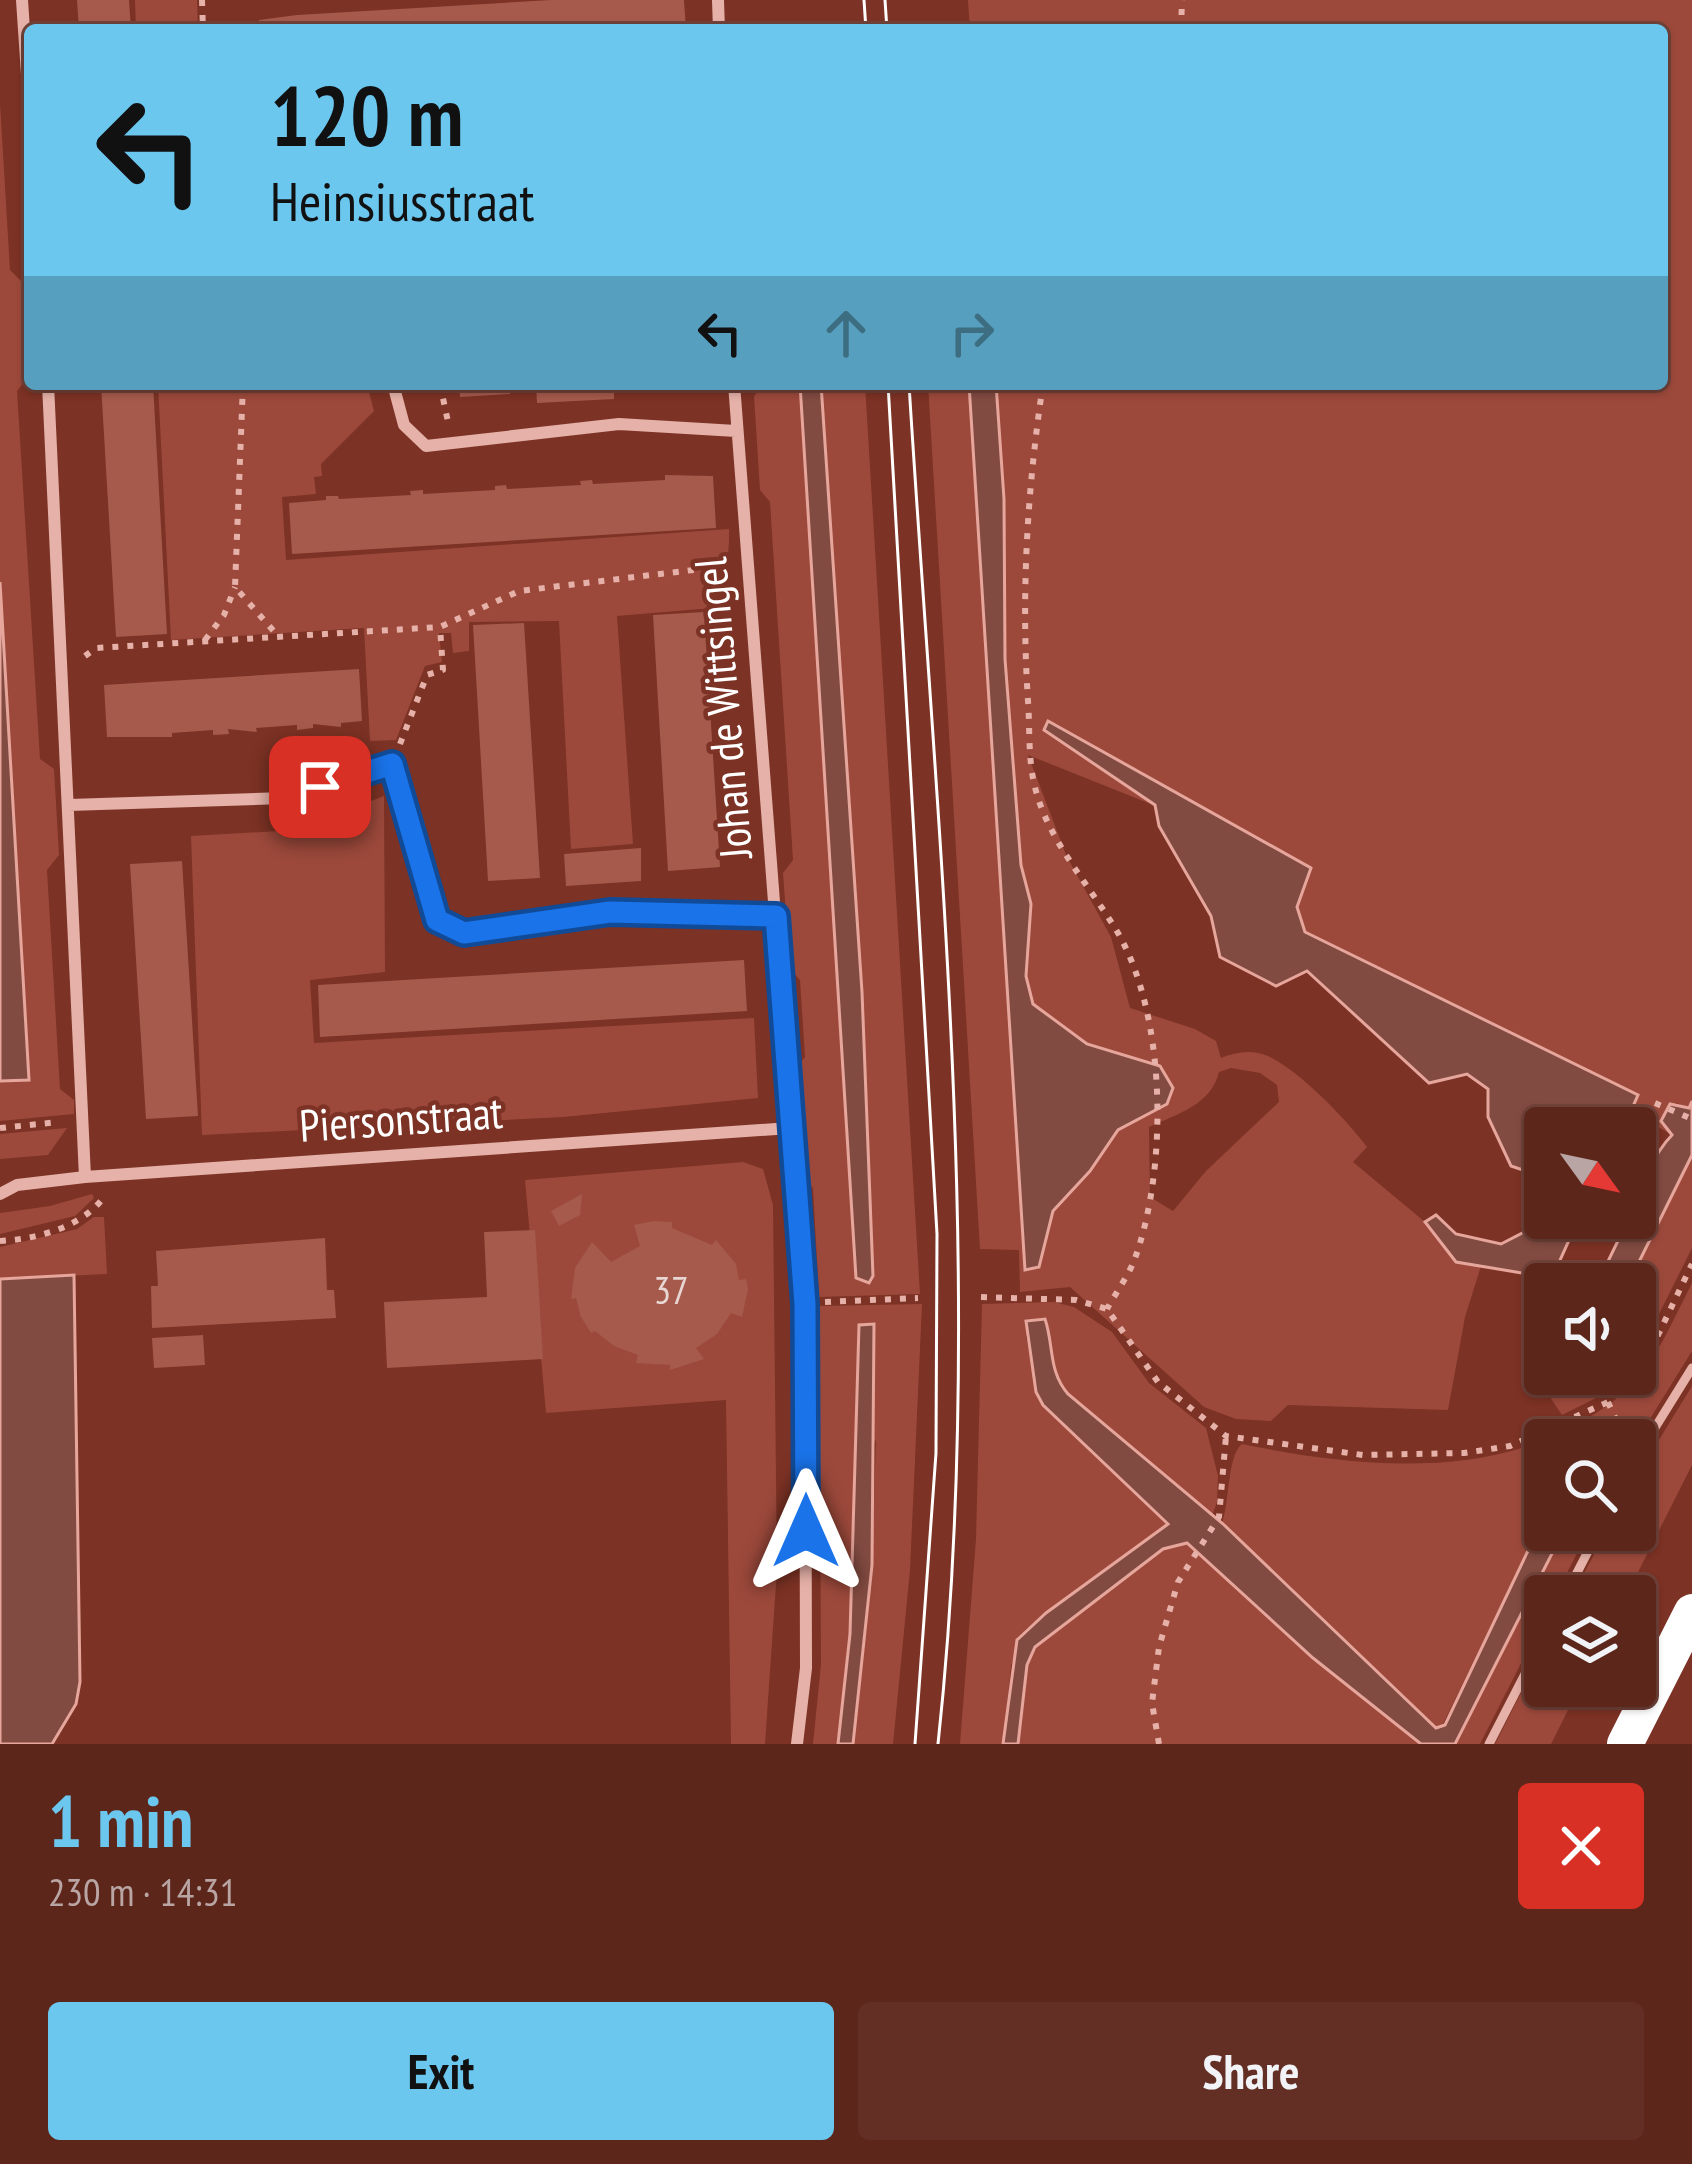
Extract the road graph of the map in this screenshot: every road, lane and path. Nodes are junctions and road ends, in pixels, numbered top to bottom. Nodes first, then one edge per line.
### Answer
1 (48, 390) edge
2 (243, 390) edge
3 (394, 390) edge
4 (441, 390) edge
5 (734, 390) edge
6 (1042, 390) edge
7 (736, 431) junction
8 (452, 442) junction
9 (747, 563) junction
10 (236, 587) junction
11 (440, 627) junction
12 (279, 637) junction
13 (204, 641) junction
14 (62, 671) junction
15 (392, 764) junction
16 (69, 806) junction
17 (776, 916) junction
18 (1655, 1103) dead end
19 (1692, 1119) edge
20 (80, 1120) junction
21 (0, 1128) edge
22 (790, 1128) junction
23 (119, 1174) junction
24 (85, 1177) junction
25 (0, 1180) edge
26 (17, 1185) junction
27 (0, 1194) edge
28 (0, 1241) edge
29 (1692, 1264) edge
30 (981, 1297) dead end
31 (918, 1298) dead end
32 (805, 1304) junction
33 (1107, 1309) junction
34 (1692, 1368) edge
35 (1608, 1402) junction
36 (1616, 1419) edge
37 (1656, 1426) edge
38 (1226, 1436) junction
39 (1692, 1612) edge
40 (1524, 1677) edge
41 (797, 1744) edge
42 (1159, 1744) edge
43 (1490, 1744) edge
44 (1625, 1744) edge

1 - 14 street
2 - 10 path
3 - 8 street
4 - 8 path
5 - 7 street, Johan de Wittsingel
6 - 33 path
7 - 8 street
7 - 9 street, Johan de Wittsingel
9 - 11 path
9 - 17 street, Johan de Wittsingel
10 - 12 path
10 - 13 path
11 - 12 path
11 - 15 path
12 - 13 path
13 - 14 path
14 - 16 street
15 - 16 street
15 - 17 street
16 - 20 street
17 - 22 street, Johan de Wittsingel
18 - 19 path
20 - 21 path
20 - 24 street
22 - 23 street, Piersonstraat
22 - 32 street, Johan de Wittsingel
23 - 24 street, Piersonstraat
23 - 28 path
24 - 26 street, Piersonstraat
25 - 26 street, Piersonstraat
26 - 27 street, Piersonstraat
29 - 35 path
30 - 33 path
31 - 32 path
32 - 41 street, Johan de Wittsingel
33 - 38 path
34 - 37 lane
35 - 36 path
35 - 38 path
38 - 42 path
39 - 44 highway
40 - 43 lane

